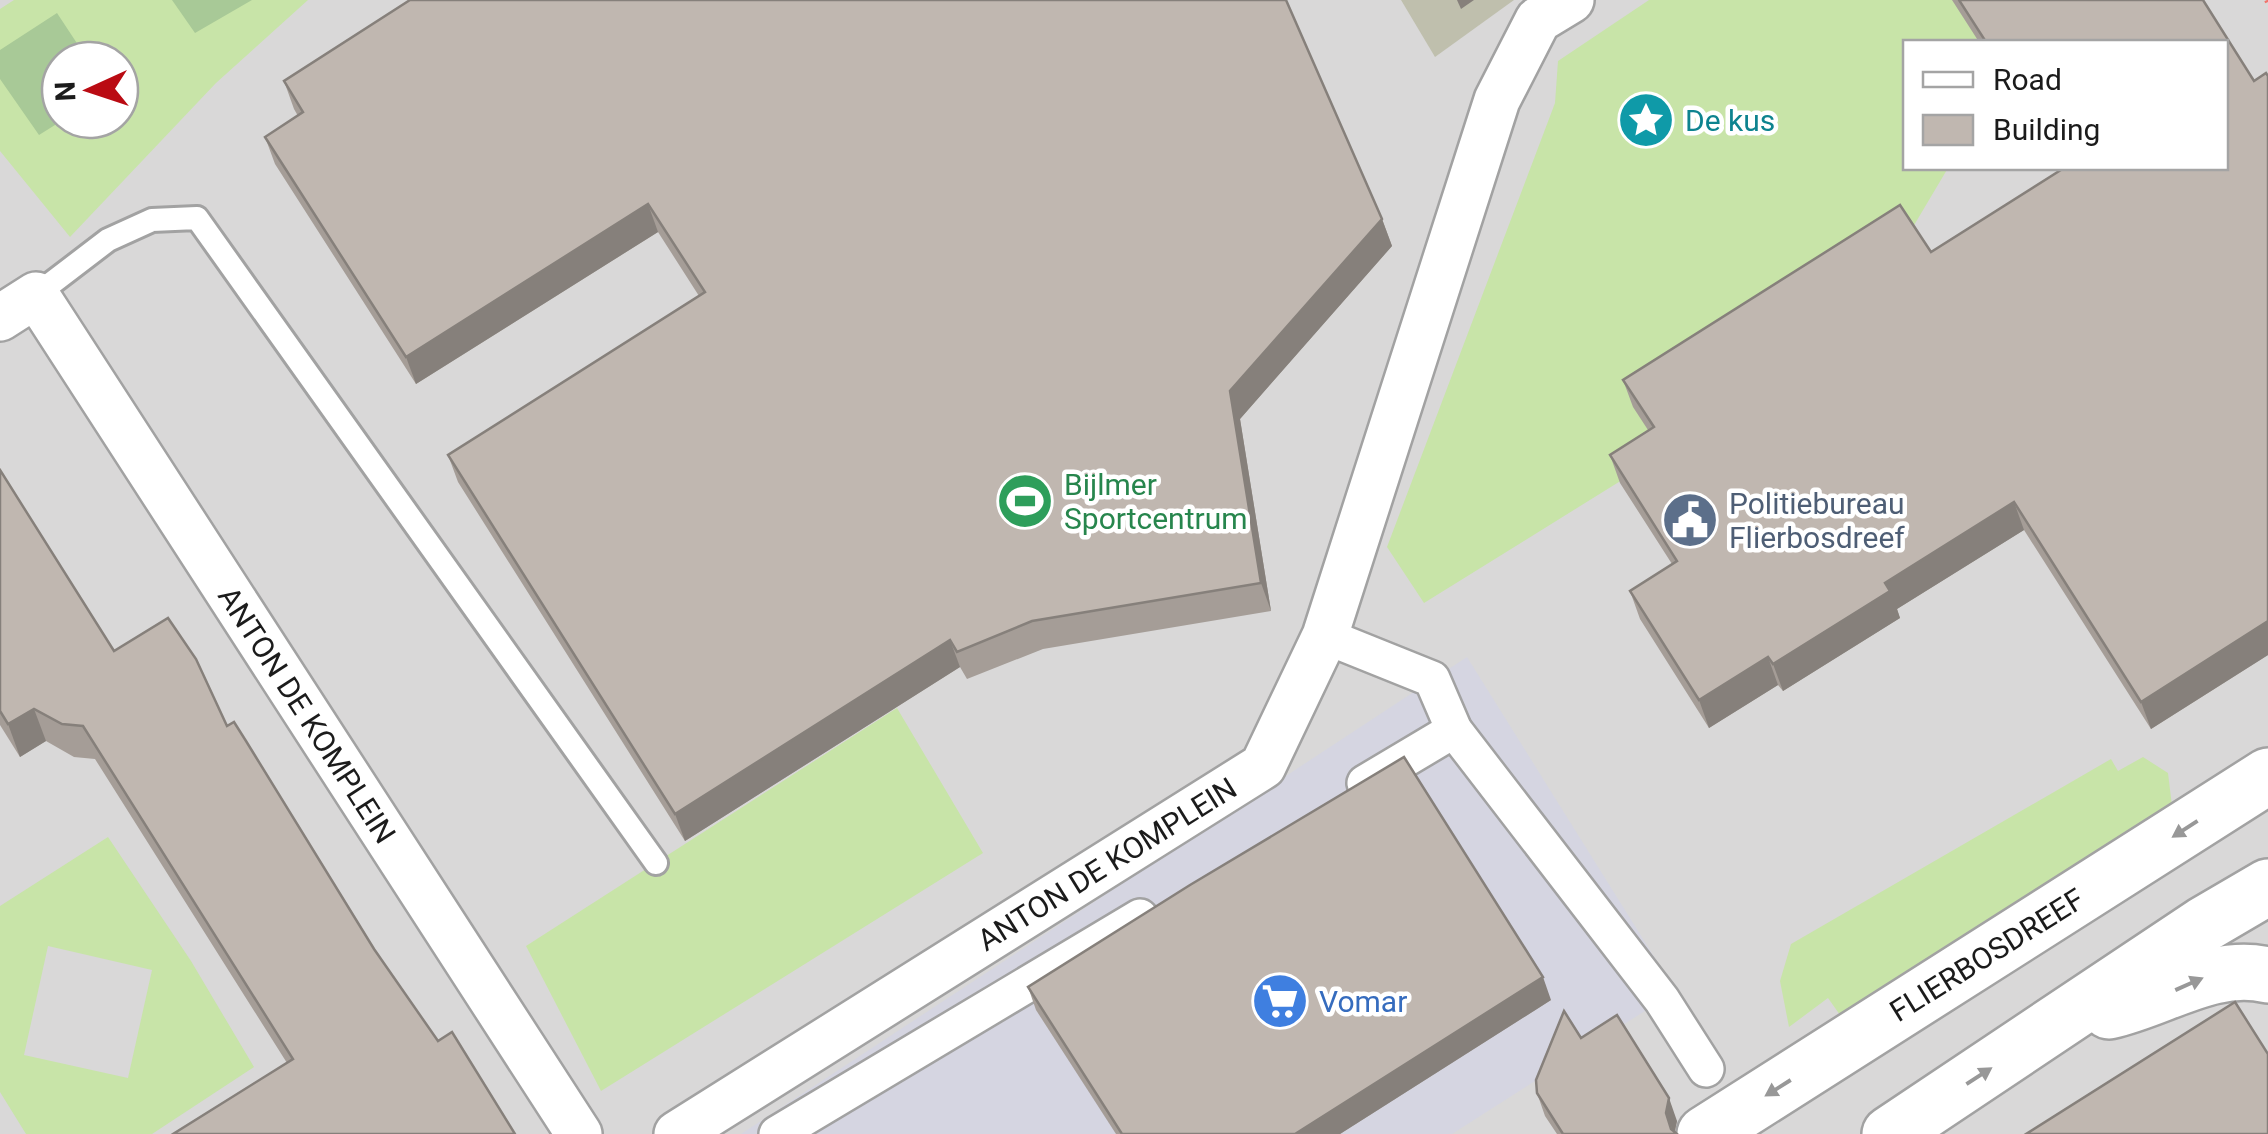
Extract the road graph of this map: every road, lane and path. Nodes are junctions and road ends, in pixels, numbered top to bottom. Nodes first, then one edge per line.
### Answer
1 (1571, 0) edge
2 (18, 307) edge
3 (1325, 636) junction
4 (1454, 730) junction
5 (2268, 777) edge
6 (1336, 800) edge
7 (656, 863) dead end
8 (2268, 887) edge
9 (1166, 902) edge
10 (2268, 975) edge
11 (2062, 1022) junction
12 (1706, 1069) dead end
13 (1893, 1132) edge
14 (578, 1134) edge
15 (677, 1134) edge
16 (777, 1134) edge
17 (1705, 1134) edge

1 - 3 street, ANTON DE KOMPLEIN
2 - 7 lane, ANTON DE KOMPLEIN
2 - 14 street, ANTON DE KOMPLEIN
3 - 4 street
3 - 15 street, ANTON DE KOMPLEIN
4 - 6 street
4 - 12 street
5 -> 17 street, FLIERBOSDREEF
8 - 11 street
9 - 16 street, ANTON DE KOMPLEIN
11 -> 10 street
13 -> 11 street

